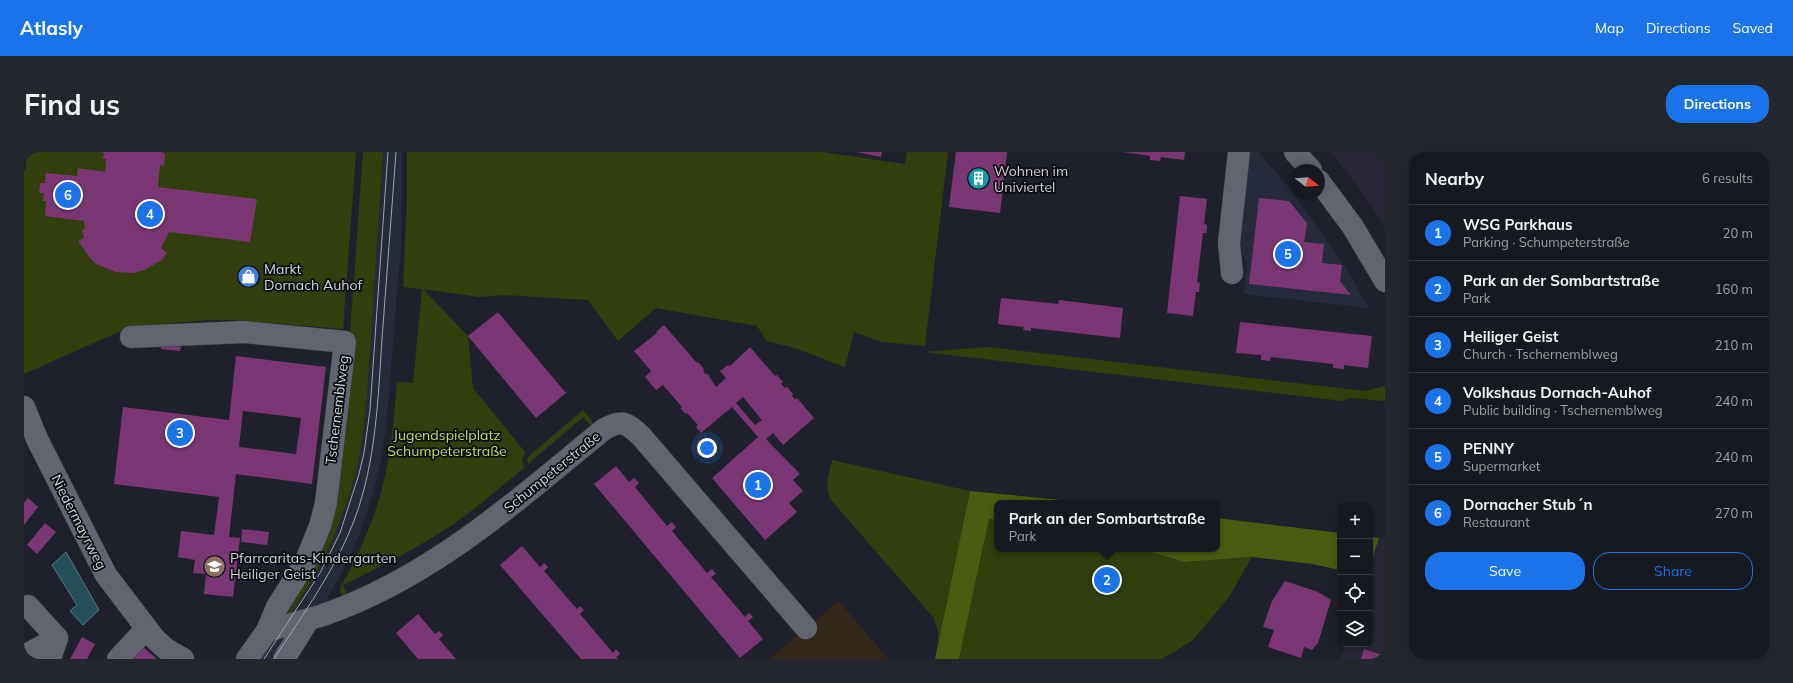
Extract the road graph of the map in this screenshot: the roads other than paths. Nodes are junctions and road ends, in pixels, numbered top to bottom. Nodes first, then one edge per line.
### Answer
1 (1239, 152) edge
2 (1295, 152) edge
3 (1306, 164) edge
4 (1325, 189) edge
5 (1232, 273) dead end
6 (1385, 281) edge
7 (131, 337) dead end
8 (24, 407) edge
9 (28, 606) dead end
10 (309, 619) junction
11 (806, 628) dead end
12 (146, 629) junction
13 (267, 631) junction
14 (57, 638) junction
15 (24, 656) edge
16 (50, 659) edge
17 (118, 659) edge
18 (183, 659) edge
19 (247, 659) edge
20 (284, 659) edge

1 - 5 street
2 - 3 street
4 - 6 street
7 - 13 street, Tschernemblweg
8 - 12 street, Niedermayrweg
9 - 14 street
10 - 11 street, Schumpeterstraße
10 - 13 street, Schumpeterstraße
10 - 20 street
12 - 17 street
12 - 18 street, Niedermayrweg
13 - 19 street
14 - 15 street
14 - 16 street

